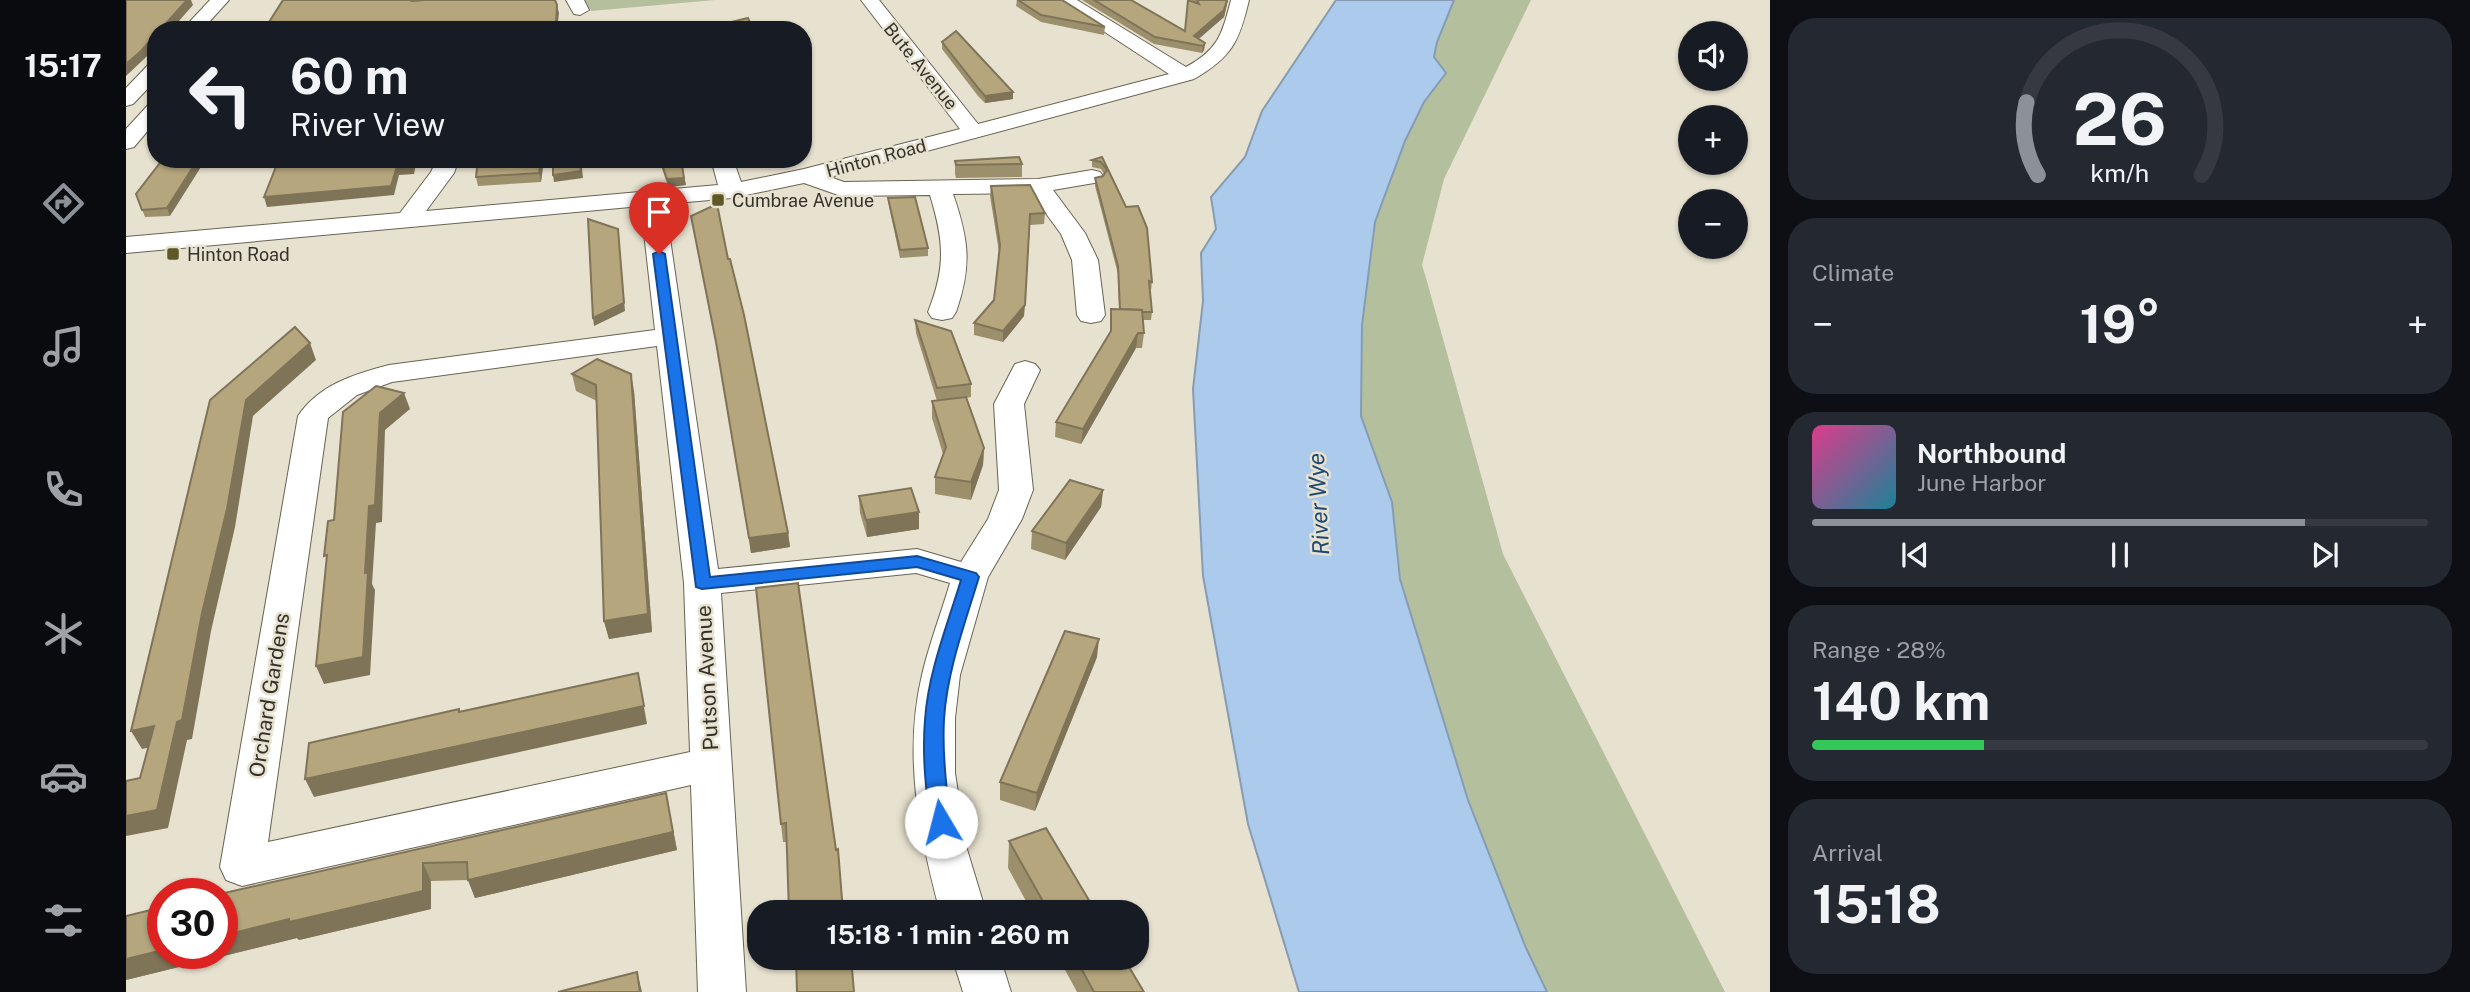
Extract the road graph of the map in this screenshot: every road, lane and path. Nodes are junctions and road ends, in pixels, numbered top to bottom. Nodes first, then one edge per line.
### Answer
1 (220, 0) edge
2 (870, 0) edge
3 (1065, 0) edge
4 (1240, 0) edge
5 (200, 21) edge
6 (1187, 75) junction
7 (147, 78) edge
8 (126, 100) edge
9 (147, 118) edge
10 (974, 131) junction
11 (126, 142) edge
12 (444, 168) edge
13 (725, 168) edge
14 (806, 176) junction
15 (1092, 177) edge
16 (1038, 186) junction
17 (939, 187) junction
18 (732, 191) junction
19 (652, 200) junction
20 (406, 222) junction
21 (126, 245) edge
22 (942, 312) dead end
23 (1091, 315) dead end
24 (670, 336) junction
25 (1025, 370) dead end
26 (970, 577) junction
27 (702, 583) junction
28 (712, 764) junction
29 (960, 900) edge
30 (980, 970) edge
31 (722, 992) edge
32 (986, 992) edge

1 - 5 street
2 - 10 street, Bute Avenue
3 - 6 street
4 - 6 street, Hinton Road
6 - 10 street, Hinton Road
7 - 8 street
9 - 11 street
10 - 14 street, Hinton Road
12 - 20 street
13 - 18 street
14 - 17 street
14 - 18 street, Hinton Road
15 - 16 street
16 - 17 street
16 - 23 street
17 - 22 street
18 - 19 street, Hinton Road
19 - 20 street, Hinton Road
19 - 24 street, Putson Avenue
20 - 21 street, Hinton Road
24 - 27 street, Putson Avenue
24 - 28 street, Orchard Gardens
25 - 26 street
26 - 27 street
26 - 29 street
27 - 28 street, Putson Avenue
28 - 31 street, Putson Avenue
30 - 32 street

